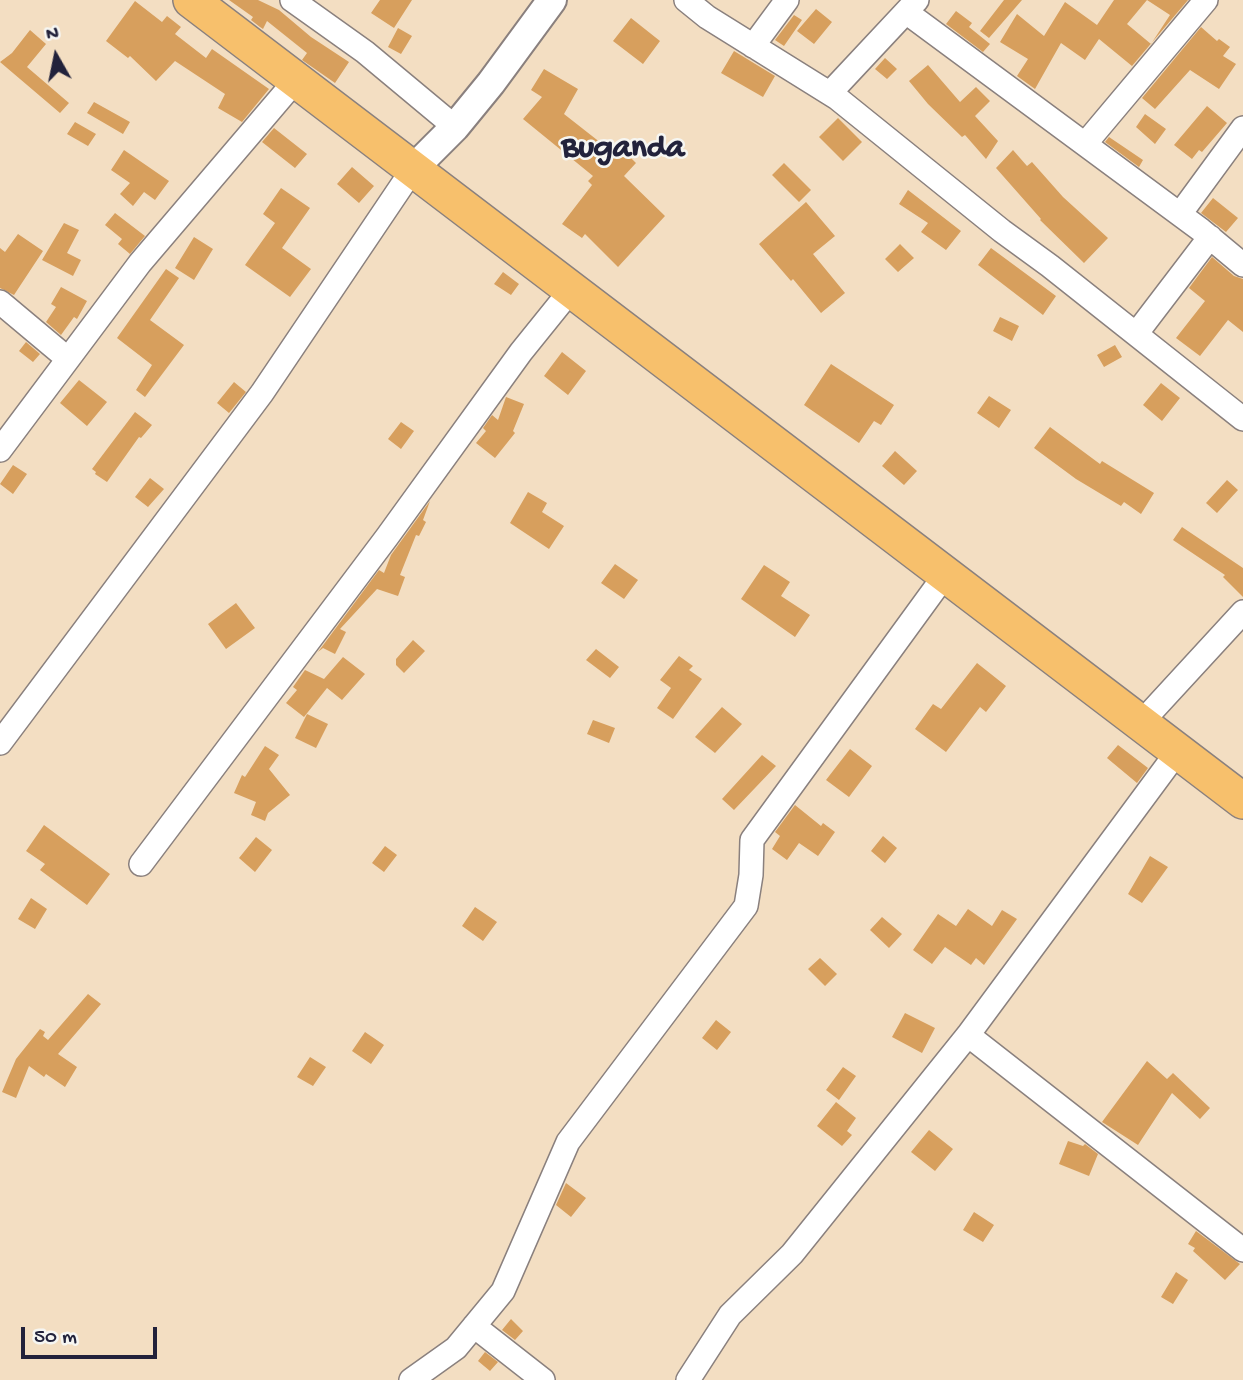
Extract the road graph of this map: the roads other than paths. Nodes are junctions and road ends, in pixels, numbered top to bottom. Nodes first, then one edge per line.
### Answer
1 (191, 0) edge
2 (292, 0) edge
3 (552, 0) edge
4 (685, 0) edge
5 (787, 0) edge
6 (1206, 0) edge
7 (912, 6) edge
8 (753, 46) junction
9 (296, 80) junction
10 (831, 93) junction
11 (455, 127) junction
12 (1243, 128) edge
13 (1085, 144) junction
14 (413, 169) junction
15 (1180, 214) junction
16 (1210, 237) junction
17 (1243, 265) edge
18 (570, 290) junction
19 (0, 302) edge
20 (1136, 334) junction
21 (68, 359) junction
22 (1243, 419) edge
23 (0, 450) edge
24 (945, 575) junction
25 (1243, 612) edge
26 (1140, 724) junction
27 (0, 743) edge
28 (1178, 751) junction
29 (1243, 802) edge
30 (141, 864) dead end
31 (968, 1035) junction
32 (1243, 1250) edge
33 (474, 1326) junction
34 (411, 1380) edge
35 (544, 1380) edge
36 (688, 1380) edge

1 - 9 main road
2 - 11 street
3 - 11 street
4 - 8 street
5 - 8 street
6 - 13 street
7 - 10 street
7 - 13 street
8 - 10 street
9 - 14 main road
9 - 21 street
10 - 20 street
11 - 14 street
12 - 15 street
13 - 15 street
14 - 18 main road
14 - 27 street
15 - 16 street
16 - 17 street
16 - 20 street
18 - 24 main road
18 - 30 street
19 - 21 street
20 - 22 street
21 - 23 street
24 - 26 main road
24 - 33 street
25 - 26 street
26 - 28 main road
28 - 29 main road
28 - 31 street
31 - 32 street
31 - 36 street
33 - 34 street
33 - 35 street

